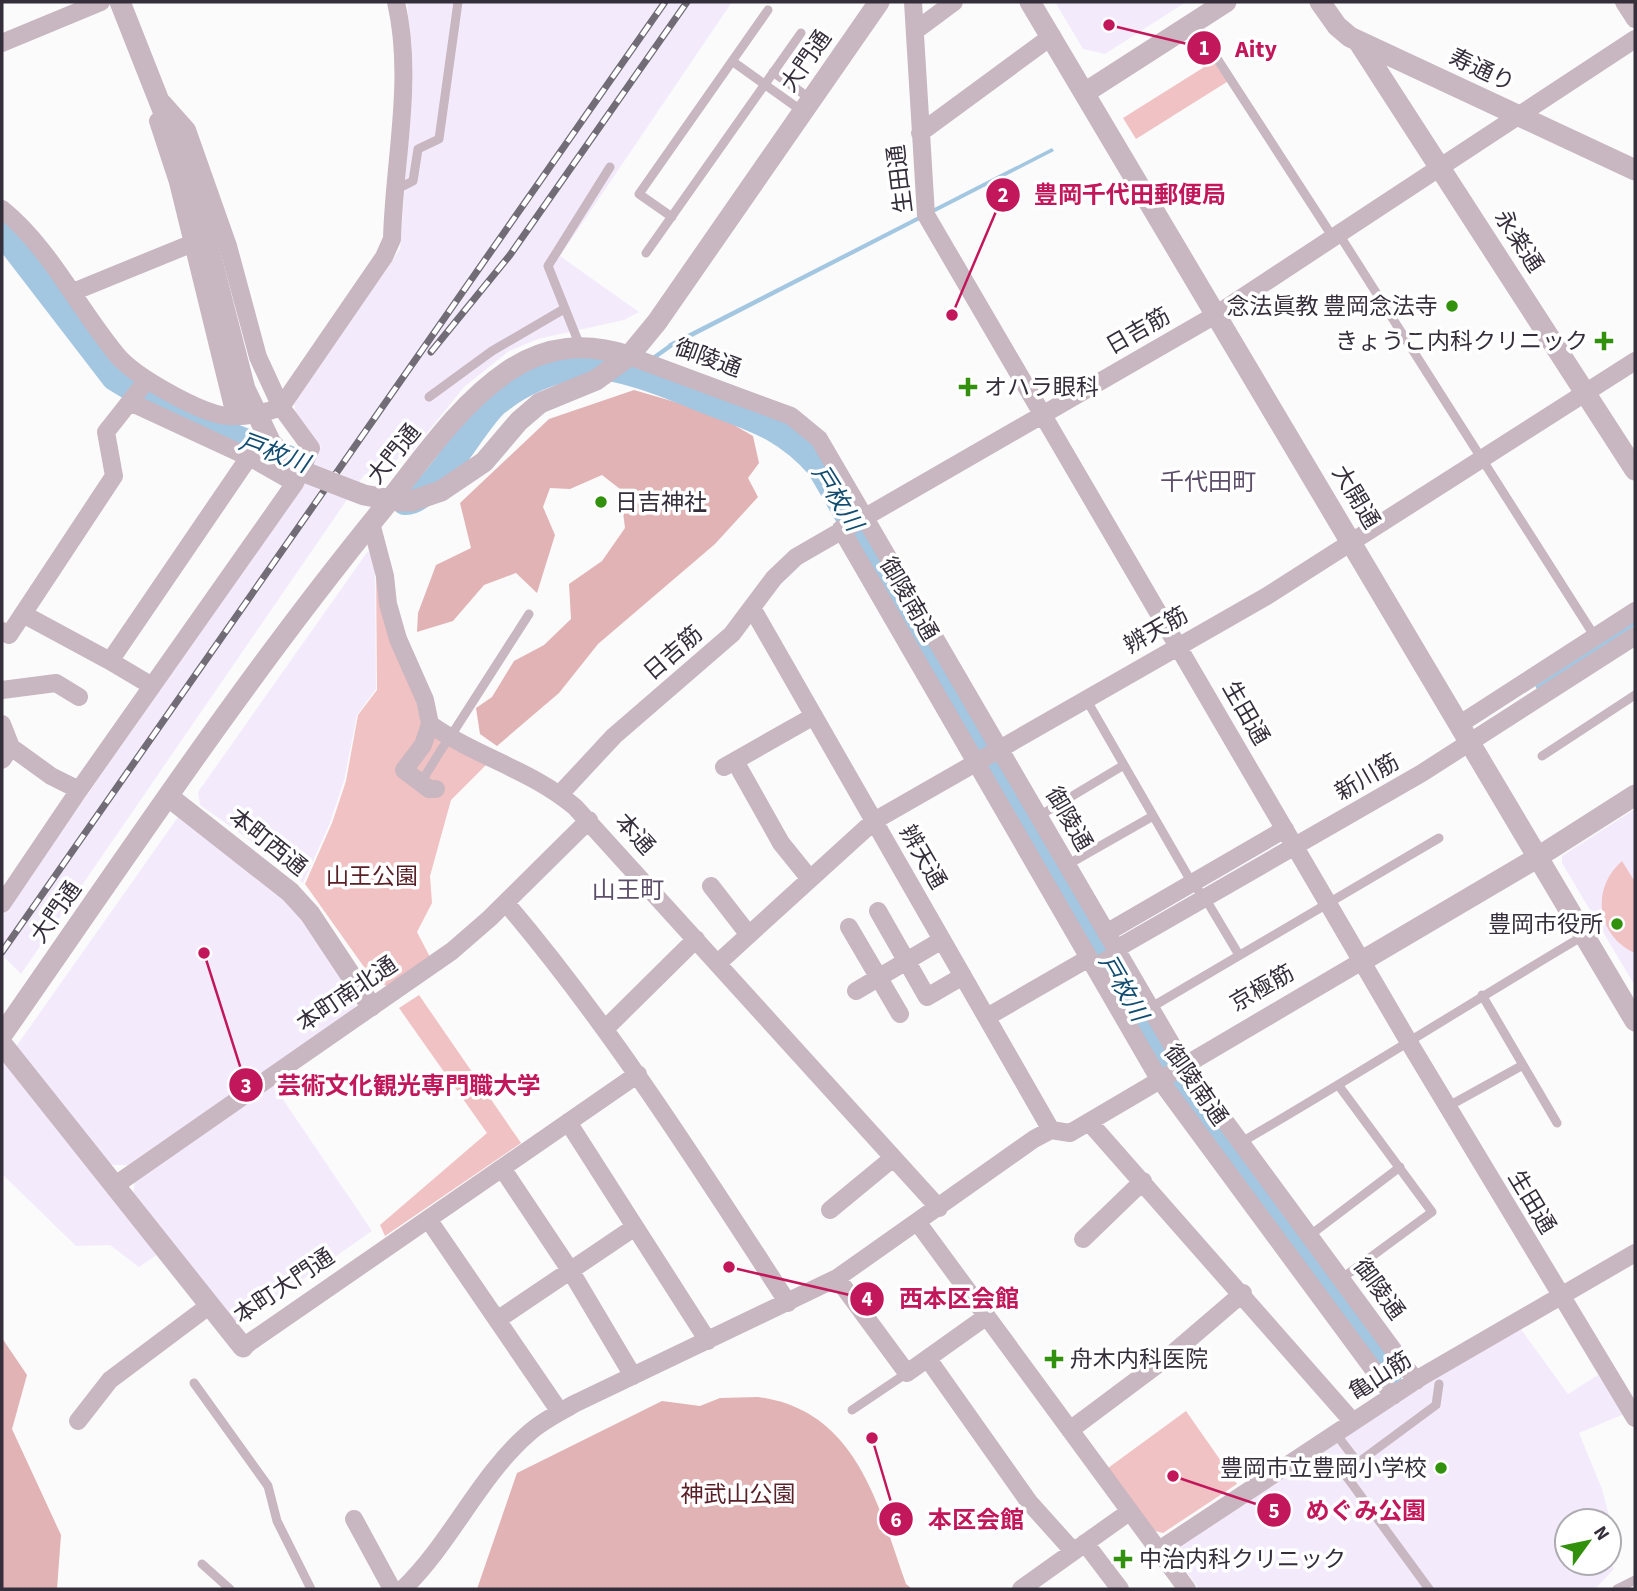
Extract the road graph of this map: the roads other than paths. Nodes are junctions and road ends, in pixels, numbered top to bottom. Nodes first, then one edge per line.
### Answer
1 (101, 2) edge
2 (120, 2) edge
3 (396, 2) edge
4 (458, 2) edge
5 (879, 2) edge
6 (913, 2) edge
7 (954, 2) edge
8 (1030, 2) edge
9 (1226, 2) edge
10 (1320, 2) edge
11 (1624, 2) edge
12 (768, 10) dead end
13 (1635, 19) edge
14 (1194, 23) junction
15 (915, 31) junction
16 (800, 33) dead end
17 (1052, 36) junction
18 (1635, 39) edge
19 (1358, 41) junction
20 (2, 43) edge
21 (732, 61) junction
22 (773, 72) junction
23 (765, 84) junction
24 (1086, 92) junction
25 (161, 101) junction
26 (807, 106) junction
27 (1521, 117) junction
28 (920, 133) junction
29 (610, 167) dead end
30 (1440, 168) junction
31 (1635, 170) edge
32 (395, 190) junction
33 (2, 209) edge
34 (671, 216) junction
35 (1334, 239) junction
36 (193, 243) junction
37 (646, 253) dead end
38 (74, 292) junction
39 (564, 309) junction
40 (1217, 314) junction
41 (580, 346) junction
42 (629, 356) junction
43 (1635, 361) edge
44 (147, 380) junction
45 (1586, 394) junction
46 (429, 397) dead end
47 (130, 402) junction
48 (281, 407) junction
49 (1042, 413) junction
50 (235, 415) junction
51 (249, 457) junction
52 (1483, 461) junction
53 (1635, 470) edge
54 (295, 483) junction
55 (862, 517) junction
56 (371, 523) junction
57 (843, 528) junction
58 (1353, 544) junction
59 (752, 608) junction
60 (1635, 611) edge
61 (23, 614) junction
62 (529, 614) dead end
63 (1635, 636) edge
64 (4, 638) edge
65 (1178, 646) junction
66 (1601, 646) junction
67 (110, 662) junction
68 (152, 686) junction
69 (2, 690) edge
70 (1635, 695) edge
71 (79, 697) dead end
72 (1086, 699) junction
73 (814, 716) junction
74 (2, 724) edge
75 (430, 724) junction
76 (1460, 724) junction
77 (1471, 743) junction
78 (998, 750) junction
79 (7, 754) edge
80 (1542, 756) dead end
81 (978, 762) junction
82 (1124, 765) junction
83 (428, 787) joint
84 (79, 790) junction
85 (560, 794) junction
86 (1635, 795) edge
87 (169, 797) junction
88 (1039, 816) junction
89 (1153, 816) junction
90 (589, 820) junction
91 (874, 821) junction
92 (1285, 830) junction
93 (1439, 838) dead end
94 (1295, 847) junction
95 (1538, 857) junction
96 (1067, 865) junction
97 (810, 879) junction
98 (1192, 883) junction
99 (711, 886) dead end
100 (1205, 898) junction
101 (506, 903) junction
102 (2, 904) edge
103 (1328, 904) junction
104 (878, 911) dead end
105 (849, 927) dead end
106 (1106, 933) junction
107 (749, 935) junction
108 (1584, 935) junction
109 (696, 939) junction
110 (942, 940) junction
111 (1114, 950) junction
112 (1239, 955) junction
113 (906, 961) junction
114 (1092, 961) junction
115 (1362, 961) junction
116 (718, 963) junction
117 (963, 976) junction
118 (879, 978) junction
119 (856, 991) dead end
120 (1482, 995) junction
121 (371, 1006) junction
122 (1150, 1008) junction
123 (900, 1014) dead end
124 (986, 1017) junction
125 (1635, 1021) edge
126 (606, 1028) junction
127 (2, 1035) edge
128 (2, 1044) edge
129 (1410, 1044) junction
130 (1523, 1065) junction
131 (1182, 1066) junction
132 (638, 1074) junction
133 (1161, 1078) junction
134 (1339, 1086) junction
135 (1447, 1107) junction
136 (568, 1122) junction
137 (1089, 1122) junction
138 (1557, 1123) dead end
139 (1051, 1130) junction
140 (1240, 1143) junction
141 (893, 1158) junction
142 (502, 1167) junction
143 (1400, 1167) junction
144 (1143, 1181) junction
145 (114, 1186) junction
146 (939, 1208) junction
147 (830, 1210) dead end
148 (428, 1219) junction
149 (918, 1223) junction
150 (635, 1227) junction
151 (1309, 1236) junction
152 (1083, 1239) dead end
153 (1635, 1253) edge
154 (570, 1270) junction
155 (837, 1278) junction
156 (1341, 1279) junction
157 (1243, 1293) junction
158 (1559, 1296) junction
159 (788, 1303) junction
160 (210, 1305) junction
161 (987, 1316) junction
162 (497, 1320) junction
163 (708, 1340) junction
164 (243, 1347) joint
165 (929, 1359) junction
166 (907, 1373) junction
167 (633, 1376) junction
168 (1416, 1381) junction
169 (194, 1383) dead end
170 (1439, 1384) dead end
171 (1393, 1396) junction
172 (852, 1410) dead end
173 (560, 1412) junction
174 (1635, 1418) edge
175 (78, 1422) dead end
176 (1353, 1422) junction
177 (1070, 1430) junction
178 (1336, 1434) junction
179 (1358, 1463) junction
180 (1129, 1512) junction
181 (354, 1519) dead end
182 (1079, 1547) junction
183 (1158, 1550) junction
184 (202, 1564) dead end
185 (1635, 1580) edge
186 (230, 1589) edge
187 (312, 1589) edge
188 (392, 1589) edge
189 (403, 1589) edge
190 (1021, 1589) edge
191 (1120, 1589) edge
192 (1187, 1589) edge
193 (1429, 1589) edge
194 (1617, 1589) edge

1 - 20 street
2 - 25 street
3 - 32 street
4 - 32 lane
5 - 26 street, 大門通
6 - 15 street, 生田通
7 - 15 street
8 - 17 street, 大開通
9 - 14 street
10 - 19 street, 寿通り
11 - 13 street
12 - 21 lane
14 - 24 street
14 - 35 lane
15 - 28 street, 生田通
16 - 22 lane
17 - 24 street, 大開通
17 - 28 street
18 - 27 street, 日吉筋
19 - 27 street, 寿通り
19 - 30 street, 永楽通
21 - 23 lane
21 - 34 lane
22 - 23 lane
22 - 26 lane
23 - 26 lane
23 - 34 lane
24 - 40 street, 大開通
25 - 36 street
25 - 42 street, bridge
25 - 48 street
26 - 42 street, 大門通
27 - 30 street, 日吉筋
27 - 31 street, 寿通り
28 - 49 street, 生田通
29 - 39 lane
30 - 35 street, 日吉筋
30 - 45 street, 永楽通
32 - 48 street
33 - 38 street
34 - 37 lane
35 - 40 street, 日吉筋
35 - 52 lane
36 - 38 street
36 - 50 street
38 - 44 street
39 - 41 lane
39 - 46 lane
40 - 49 street, 日吉筋
40 - 58 street, 大開通
41 - 42 street, 大門通
41 - 56 street, 大門通
42 - 55 street, 御陵通
43 - 45 street, 辨天筋
44 - 47 street
44 - 50 street
45 - 52 street, 辨天筋
45 - 53 street, 永楽通
47 - 51 street
47 - 61 street
48 - 50 street
48 - 54 street
49 - 55 street, 日吉筋
49 - 65 street, 生田通
51 - 54 street
51 - 67 street
52 - 58 street, 辨天筋
52 - 66 lane
54 - 68 street
55 - 57 street, 日吉筋
55 - 78 street, 御陵通
56 - 75 street
56 - 87 street, 大門通
57 - 59 street, 日吉筋
57 - 81 street, 御陵南通
58 - 65 street, 辨天筋
58 - 76 street, 大開通
59 - 73 street, 辨天通
59 - 85 street, 日吉筋
60 - 66 street, 新川筋
61 - 64 street
61 - 67 street
62 - 83 lane, bridge
63 - 66 street, 新川筋
65 - 72 street, 辨天筋
65 - 92 street, 生田通
66 - 76 street, 新川筋
66 - 77 street, 新川筋
67 - 68 street
68 - 84 street
69 - 71 street
70 - 80 lane
72 - 78 street, 辨天筋
72 - 82 lane
73 - 91 street, 辨天通
73 - 97 street
74 - 79 street
75 - 83 street
75 - 85 street, 本通
76 - 77 street, 大開通
77 - 94 street, 新川筋
77 - 95 street, 大開通
78 - 81 street, 辨天筋
78 - 88 street, 御陵通
79 - 84 street
81 - 91 street, 辨天筋
81 - 114 street, 御陵南通
82 - 88 lane
82 - 89 lane
84 - 102 street
85 - 90 street, 本通
86 - 95 street, 京極筋
87 - 121 street, 本町西通
87 - 127 street, 大門通
88 - 96 street, 御陵通
89 - 96 lane
89 - 98 lane
90 - 101 street, 本町南北通
90 - 109 street, 本通
91 - 97 street, 辨天筋
91 - 110 street, 辨天通
92 - 94 street, 生田通
92 - 98 street
93 - 103 lane
94 - 100 street, 新川筋
94 - 103 street, 生田通
95 - 108 street, 大開通
95 - 115 street, 京極筋
96 - 106 street, 御陵通
97 - 107 street, 辨天筋
98 - 100 lane
98 - 106 street
99 - 107 street
100 - 111 street, 新川筋
100 - 112 lane
101 - 121 street, 本町南北通
101 - 126 street
103 - 112 lane
103 - 115 street, 生田通
104 - 113 street
105 - 118 street
106 - 111 street, 御陵通
107 - 116 street, 辨天筋
108 - 120 lane
108 - 125 street, 大開通
109 - 116 street, 本通
109 - 126 street
110 - 113 street
110 - 117 street, 辨天通
111 - 114 lane
111 - 122 street, 御陵通
112 - 122 lane
113 - 117 street
113 - 118 street
114 - 124 street
114 - 133 street, 御陵南通
115 - 129 street, 生田通
115 - 131 street, 京極筋
116 - 141 street, 本通
117 - 124 street, 辨天通
118 - 119 street
118 - 123 street
120 - 129 lane
120 - 130 lane
121 - 145 street, 本町南北通
122 - 131 street, 御陵通
124 - 139 street, 辨天通
126 - 132 street
128 - 145 street, 本町大門通
129 - 134 lane
129 - 135 street, 生田通
130 - 135 lane
130 - 138 lane
131 - 133 street, 京極筋
131 - 140 street, 御陵通
132 - 136 street, 本町大門通
132 - 159 street
133 - 137 street, 京極筋
133 - 171 street, 御陵南通
134 - 140 lane
134 - 143 lane
135 - 158 street, 生田通
136 - 142 street, 本町大門通
136 - 150 street
137 - 139 street, 京極筋
137 - 144 street
139 - 146 street, 京極筋
140 - 151 street, 御陵通
141 - 146 street, 本通
141 - 147 street
142 - 148 street, 本町大門通
142 - 154 street
143 - 151 lane
143 - 156 lane
144 - 152 street
144 - 157 street
145 - 160 street, 本町大門通
146 - 149 street, 京極筋
148 - 162 street
148 - 164 street, 本町大門通
149 - 155 street, 京極筋
149 - 161 street
150 - 154 street
150 - 163 street
151 - 156 street, 御陵通
153 - 158 street, 亀山筋
154 - 162 street
154 - 167 street
155 - 159 street, 京極筋
155 - 166 street
156 - 168 street, 御陵通
157 - 176 street
157 - 177 street
158 - 168 street, 亀山筋
158 - 174 street, 生田通
159 - 163 street, 京極筋
160 - 164 street, 本町大門通
160 - 175 street
161 - 165 street
161 - 177 street
162 - 173 street
163 - 167 street, 京極筋
165 - 166 street
165 - 182 street
166 - 172 lane
167 - 173 street, 京極筋
168 - 171 street, 亀山筋
169 - 187 lane
170 - 179 lane
171 - 176 street, 亀山筋
173 - 189 street, 京極筋
176 - 178 street, 亀山筋
177 - 180 street
178 - 179 lane
178 - 183 street, 亀山筋
179 - 193 lane
180 - 182 street
180 - 183 street
181 - 188 street
182 - 190 street
182 - 191 street
183 - 192 street
184 - 186 lane
185 - 194 lane

